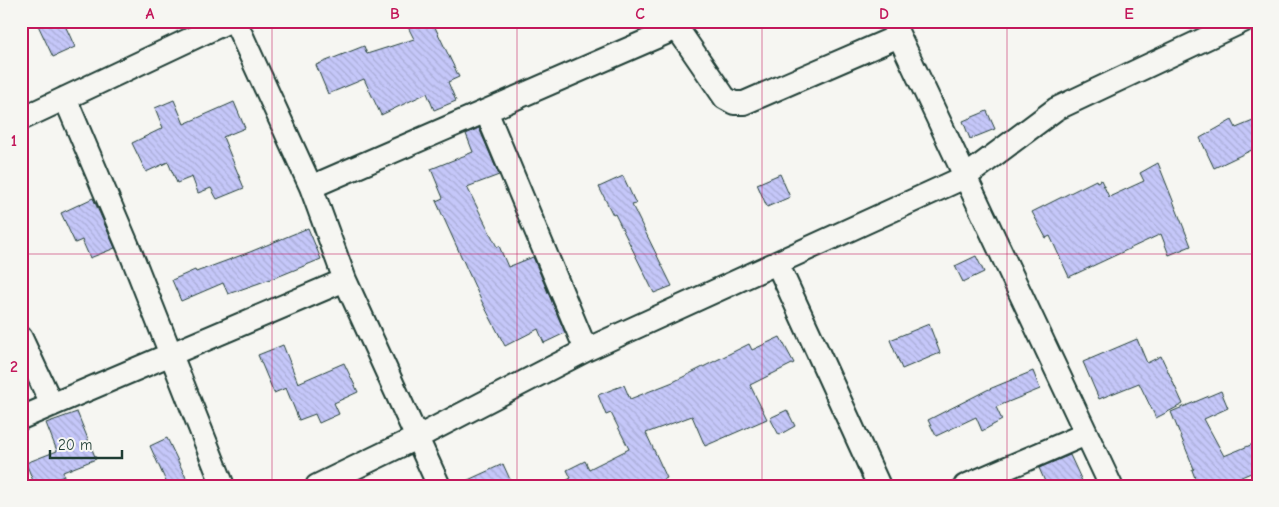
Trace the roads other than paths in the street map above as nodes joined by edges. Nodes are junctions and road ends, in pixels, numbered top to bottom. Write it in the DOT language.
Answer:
graph roads {
  1 [pos="228,21"];
  2 [pos="236,21"];
  3 [pos="1243,21"];
  4 [pos="675,24"];
  5 [pos="896,29"];
  6 [pos="65,98"];
  7 [pos="486,111"];
  8 [pos="21,119"];
  9 [pos="964,177"];
  10 [pos="311,187"];
  11 [pos="776,263"];
  12 [pos="345,280"];
  13 [pos="21,338"];
  14 [pos="586,350"];
  15 [pos="172,355"];
  16 [pos="52,405"];
  17 [pos="21,418"];
  18 [pos="1086,434"];
  19 [pos="416,438"];
  20 [pos="223,486"];
  21 [pos="317,486"];
  22 [pos="439,486"];
  23 [pos="879,486"];
  24 [pos="965,486"];
  25 [pos="1111,486"];
  1 -- 6 [label="street"];
  2 -- 10 [label="street"];
  3 -- 9 [label="street"];
  4 -- 5 [label="street"];
  4 -- 7 [label="street"];
  5 -- 9 [label="street"];
  6 -- 8 [label="street"];
  6 -- 15 [label="street"];
  7 -- 10 [label="street"];
  7 -- 14 [label="street"];
  9 -- 11 [label="street"];
  9 -- 18 [label="street"];
  10 -- 12 [label="street"];
  11 -- 14 [label="street"];
  11 -- 23 [label="street"];
  12 -- 15 [label="street"];
  12 -- 19 [label="street"];
  13 -- 16 [label="street"];
  14 -- 19 [label="street"];
  15 -- 16 [label="street"];
  15 -- 20 [label="street"];
  16 -- 17 [label="street"];
  18 -- 24 [label="street"];
  18 -- 25 [label="street"];
  19 -- 21 [label="street"];
  19 -- 22 [label="street"];
}
